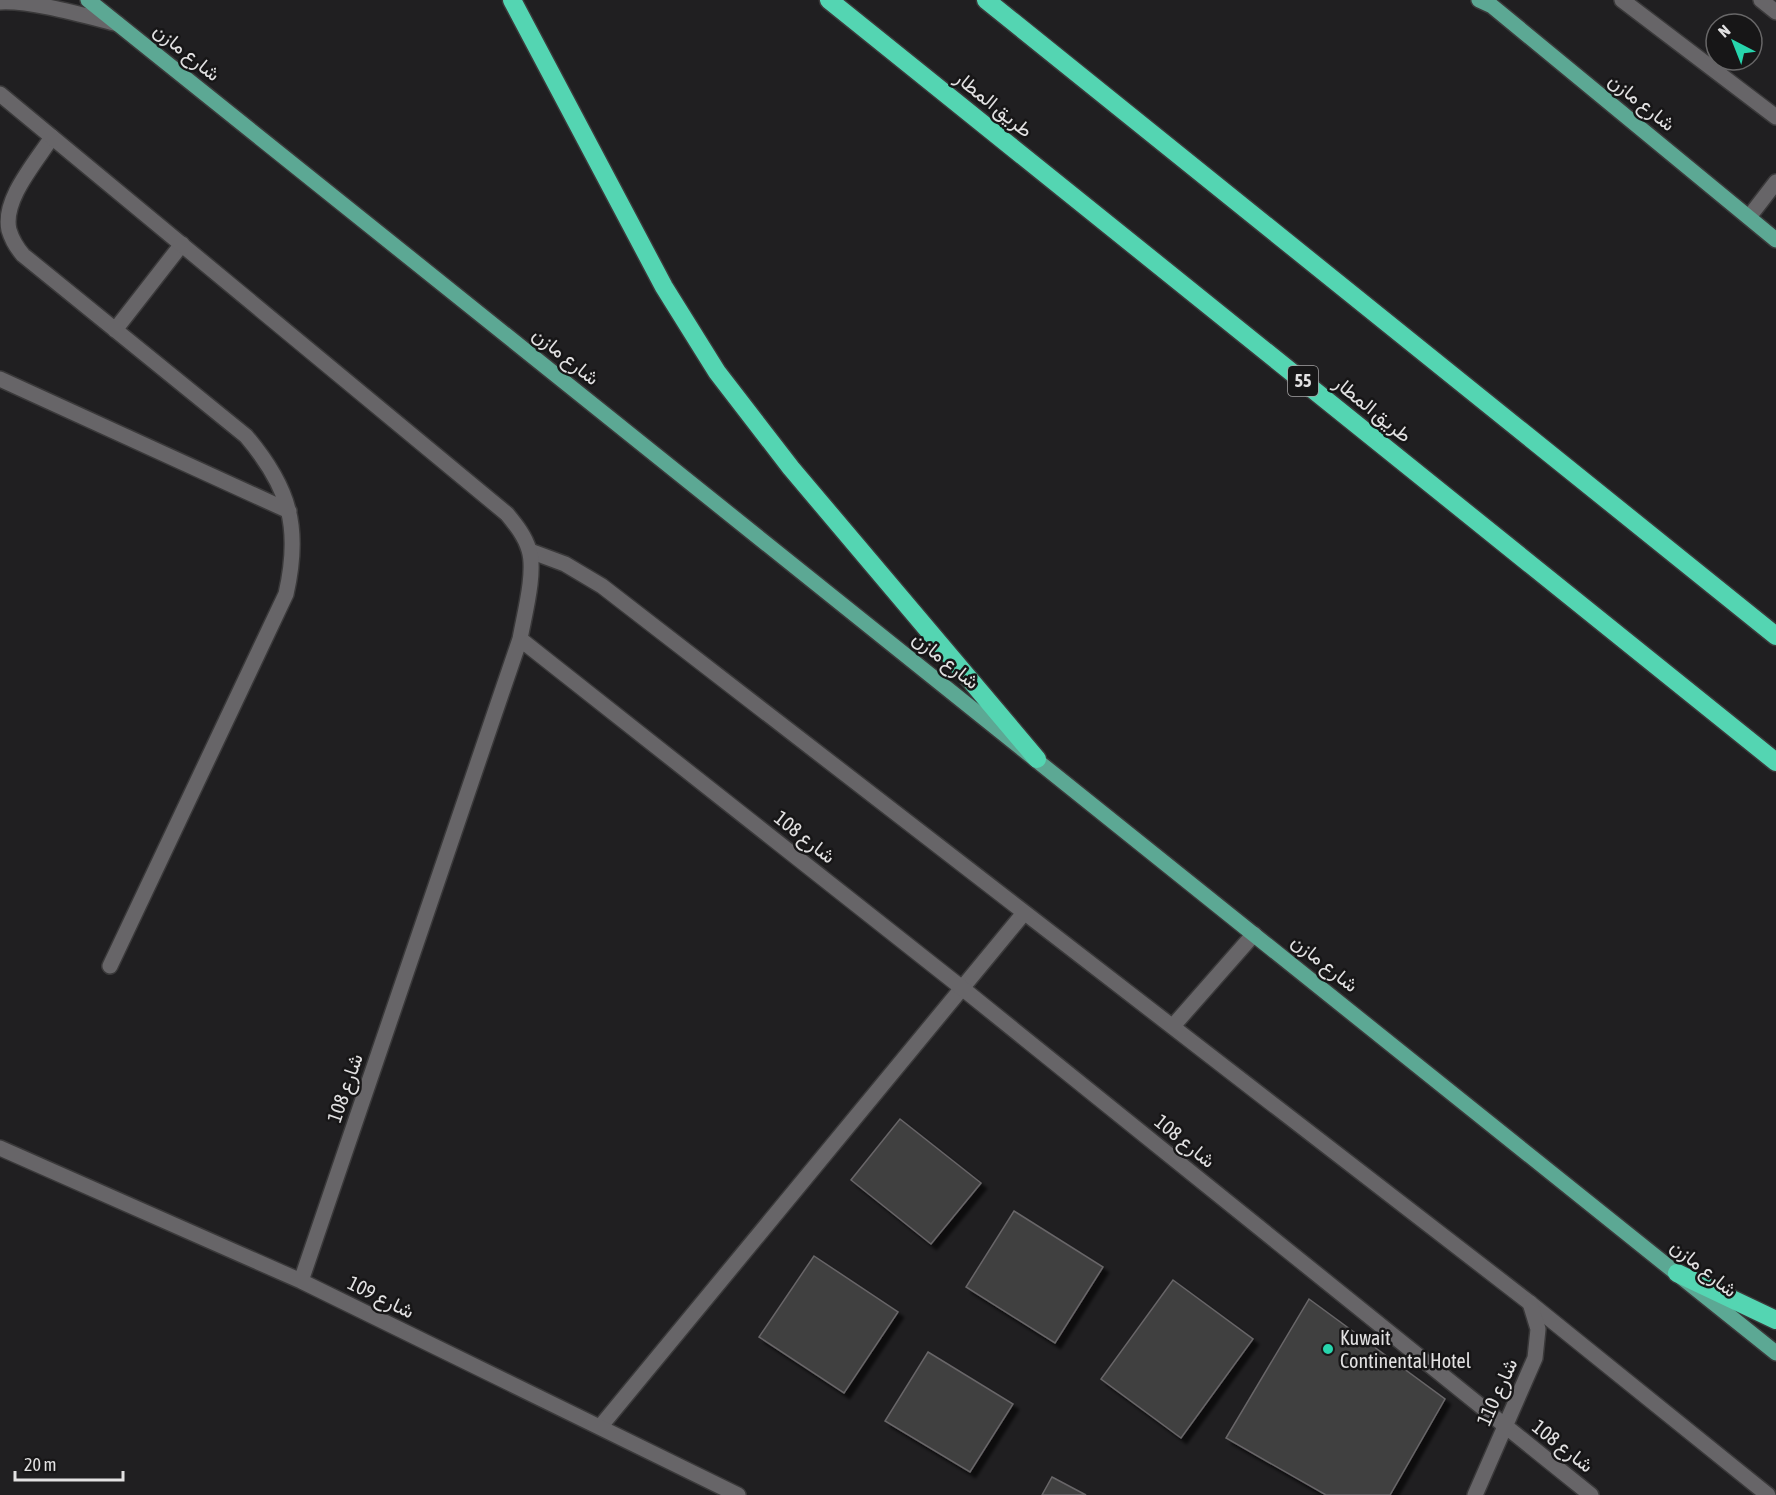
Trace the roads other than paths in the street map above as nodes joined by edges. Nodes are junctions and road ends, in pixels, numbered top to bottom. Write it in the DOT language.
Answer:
graph roads {
  1 [pos="88,0"];
  2 [pos="512,0"];
  3 [pos="829,0"];
  4 [pos="986,0"];
  5 [pos="1622,0"];
  6 [pos="1761,0"];
  7 [pos="0,2"];
  8 [pos="1485,2"];
  9 [pos="1776,12"];
  10 [pos="118,24"];
  11 [pos="0,94"];
  12 [pos="1776,117"];
  13 [pos="52,137"];
  14 [pos="1776,182"];
  15 [pos="1749,218"];
  16 [pos="1776,240"];
  17 [pos="182,244"];
  18 [pos="115,330"];
  19 [pos="0,379"];
  20 [pos="289,511"];
  21 [pos="530,551"];
  22 [pos="1776,636"];
  23 [pos="520,639"];
  24 [pos="1037,759"];
  25 [pos="1776,762"];
  26 [pos="1024,913"];
  27 [pos="1254,934"];
  28 [pos="110,966"];
  29 [pos="962,988"];
  30 [pos="1173,1026"];
  31 [pos="0,1148"];
  32 [pos="1677,1273"];
  33 [pos="301,1281"];
  34 [pos="1530,1303"];
  35 [pos="1776,1320"];
  36 [pos="1776,1353"];
  37 [pos="1504,1426"];
  38 [pos="600,1427"];
  39 [pos="738,1495"];
  40 [pos="1475,1495"];
  41 [pos="1591,1495"];
  42 [pos="1768,1495"];
  1 -- 10 [label="main road, شارع مازن"];
  2 -- 24 [label="highway"];
  3 -- 25 [label="highway, طريق المطار / 55"];
  4 -- 22 [label="highway"];
  5 -- 12 [label="street"];
  6 -- 9 [label="street"];
  7 -- 10 [label="street"];
  8 -- 15 [label="main road, شارع مازن"];
  10 -- 24 [label="main road, شارع مازن"];
  11 -- 13 [label="street"];
  13 -- 17 [label="street"];
  13 -- 18 [label="street"];
  14 -- 15 [label="street"];
  15 -- 16 [label="main road, شارع مازن"];
  17 -- 18 [label="street"];
  17 -- 21 [label="street"];
  18 -- 20 [label="street"];
  19 -- 20 [label="street"];
  20 -- 28 [label="street"];
  21 -- 23 [label="street"];
  21 -- 26 [label="street"];
  23 -- 29 [label="street, شارع 108"];
  23 -- 33 [label="street, شارع 108"];
  24 -- 27 [label="main road, شارع مازن"];
  26 -- 29 [label="street"];
  26 -- 30 [label="street"];
  27 -- 30 [label="street"];
  27 -- 32 [label="main road, شارع مازن"];
  29 -- 37 [label="street, شارع 108"];
  29 -- 38 [label="street"];
  30 -- 34 [label="street"];
  31 -- 33 [label="street, شارع 109"];
  32 -- 35 [label="highway"];
  32 -- 36 [label="main road, شارع مازن"];
  33 -- 38 [label="street, شارع 109"];
  34 -- 37 [label="street, شارع 110"];
  34 -- 42 [label="street"];
  37 -- 40 [label="street, شارع 110"];
  37 -- 41 [label="street, شارع 108"];
  38 -- 39 [label="street, شارع 109"];
}
